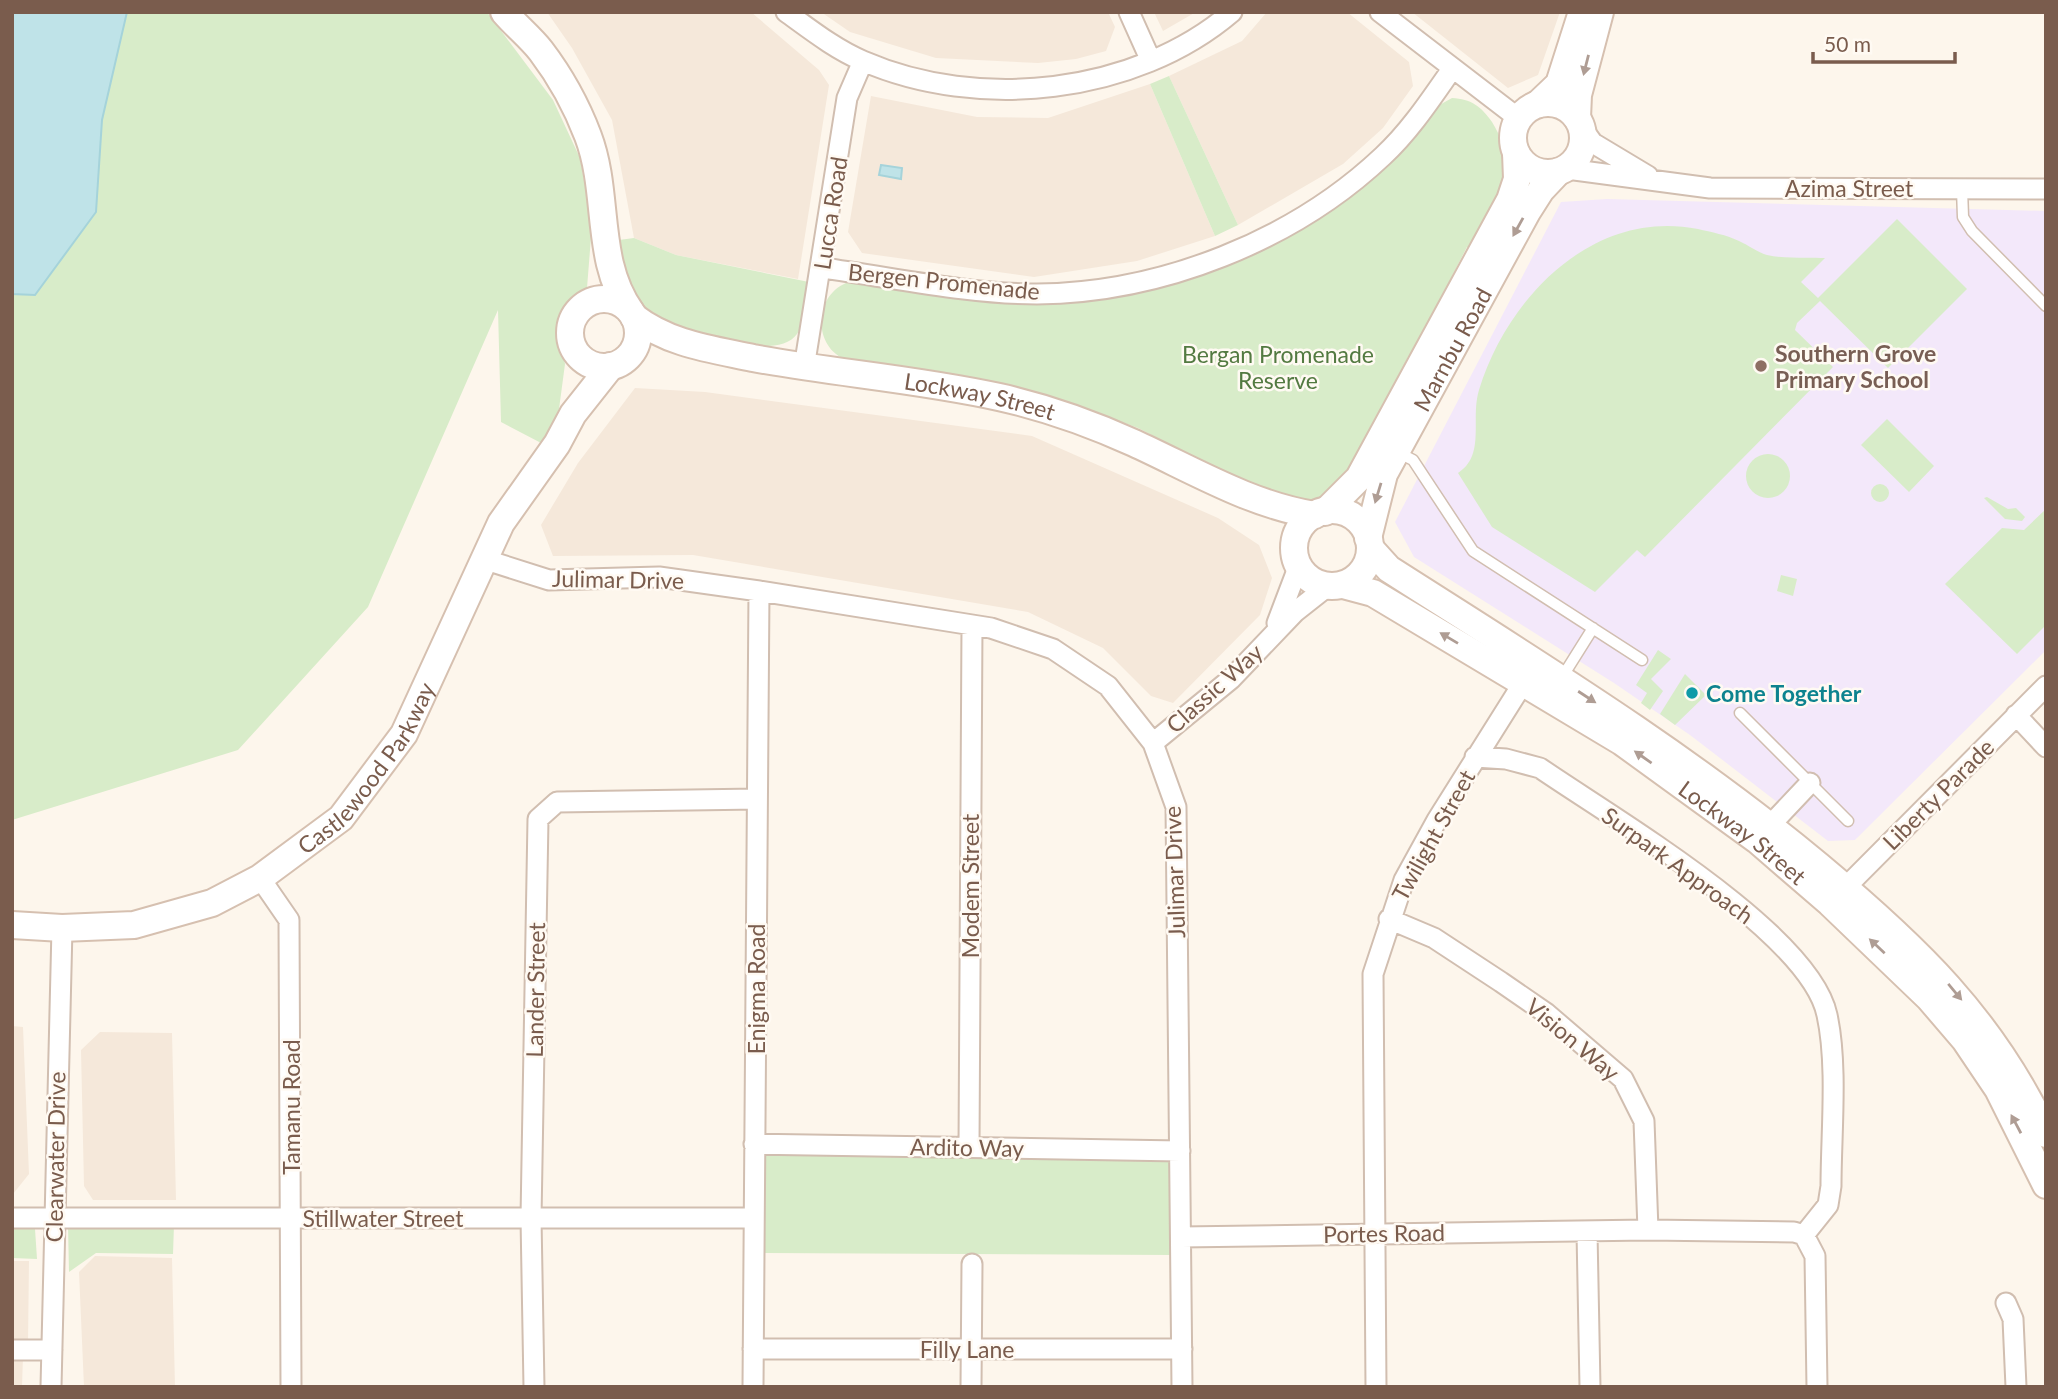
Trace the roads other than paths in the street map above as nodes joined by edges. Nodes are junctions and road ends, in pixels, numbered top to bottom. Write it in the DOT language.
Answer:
graph roads {
  1 [pos="504,12"];
  2 [pos="786,12"];
  3 [pos="1129,12"];
  4 [pos="1232,12"];
  5 [pos="1380,12"];
  6 [pos="1582,12"];
  7 [pos="1600,12"];
  8 [pos="863,61"];
  9 [pos="1151,61"];
  10 [pos="1452,69"];
  11 [pos="1528,111"];
  12 [pos="1580,123"];
  13 [pos="1516,153"];
  14 [pos="1562,171"];
  15 [pos="1654,180"];
  16 [pos="1962,188"];
  17 [pos="2046,189"];
  18 [pos="607,256"];
  19 [pos="822,268"];
  20 [pos="591,302"];
  21 [pos="2046,306"];
  22 [pos="632,315"];
  23 [pos="692,346"];
  24 [pos="576,351"];
  25 [pos="619,362"];
  26 [pos="804,368"];
  27 [pos="573,414"];
  28 [pos="1396,451"];
  29 [pos="1251,497"];
  30 [pos="1320,513"];
  31 [pos="1369,543"];
  32 [pos="1297,557"];
  33 [pos="483,559"];
  34 [pos="1336,585"];
  35 [pos="759,591"];
  36 [pos="972,625"];
  37 [pos="1593,628"];
  38 [pos="1273,633"];
  39 [pos="1642,660"];
  40 [pos="1530,673"];
  41 [pos="1561,679"];
  42 [pos="2046,686"];
  43 [pos="1740,713"];
  44 [pos="2016,715"];
  45 [pos="1153,743"];
  46 [pos="2046,747"];
  47 [pos="1475,757"];
  48 [pos="1810,783"];
  49 [pos="757,799"];
  50 [pos="1848,821"];
  51 [pos="1764,832"];
  52 [pos="260,878"];
  53 [pos="1837,895"];
  54 [pos="1389,919"];
  55 [pos="12,925"];
  56 [pos="62,928"];
  57 [pos="2046,1134"];
  58 [pos="754,1144"];
  59 [pos="969,1147"];
  60 [pos="1180,1151"];
  61 [pos="2046,1185"];
  62 [pos="53,1217"];
  63 [pos="292,1217"];
  64 [pos="12,1218"];
  65 [pos="531,1218"];
  66 [pos="754,1218"];
  67 [pos="1648,1230"];
  68 [pos="1375,1232"];
  69 [pos="1587,1232"];
  70 [pos="1804,1236"];
  71 [pos="1181,1237"];
  72 [pos="972,1264"];
  73 [pos="2006,1303"];
  74 [pos="753,1349"];
  75 [pos="971,1349"];
  76 [pos="1182,1349"];
  77 [pos="12,1350"];
  78 [pos="52,1350"];
  79 [pos="51,1387"];
  80 [pos="291,1387"];
  81 [pos="534,1387"];
  82 [pos="753,1387"];
  83 [pos="971,1387"];
  84 [pos="1182,1387"];
  85 [pos="1376,1387"];
  86 [pos="1590,1387"];
  87 [pos="1817,1387"];
  88 [pos="2015,1387"];
  1 -- 18 [label="street"];
  2 -- 8 [label="street"];
  3 -- 9 [label="street"];
  4 -- 9 [label="street"];
  5 -- 10 [label="street"];
  6 -- 11 [label="street"];
  7 -- 12 [label="street, one-way"];
  8 -- 9 [label="street"];
  8 -- 19 [label="street, Lucca Road"];
  10 -- 11 [label="street"];
  10 -- 19 [label="street, Bergen Promenade"];
  11 -- 12 [label="street"];
  11 -- 13 [label="street"];
  12 -- 14 [label="street"];
  12 -- 15 [label="street"];
  13 -- 14 [label="street"];
  13 -- 30 [label="street, Marnbu Road"];
  14 -- 15 [label="street, Azima Street"];
  14 -- 28 [label="street, Marnbu Road, one-way"];
  15 -- 16 [label="street, Azima Street"];
  16 -- 17 [label="street, Azima Street"];
  16 -- 21 [label="lane"];
  18 -- 20 [label="street"];
  18 -- 22 [label="street"];
  19 -- 26 [label="street, Lucca Road"];
  20 -- 22 [label="street"];
  20 -- 24 [label="street"];
  22 -- 23 [label="street, Lockway Street"];
  22 -- 25 [label="street"];
  23 -- 25 [label="street, Lockway Street"];
  23 -- 26 [label="street, Lockway Street"];
  24 -- 25 [label="street"];
  24 -- 27 [label="street, Castlewood Parkway"];
  25 -- 27 [label="street, Castlewood Parkway"];
  26 -- 29 [label="street, Lockway Street"];
  27 -- 33 [label="street, Castlewood Parkway"];
  28 -- 31 [label="street, Marnbu Road, one-way"];
  28 -- 37 [label="lane"];
  29 -- 30 [label="street, Lockway Street"];
  29 -- 32 [label="street, Lockway Street"];
  30 -- 31 [label="street"];
  30 -- 32 [label="street"];
  31 -- 34 [label="street"];
  31 -- 40 [label="street, Lockway Street"];
  32 -- 34 [label="street"];
  32 -- 38 [label="street, Classic Way"];
  33 -- 35 [label="street, Julimar Drive"];
  33 -- 52 [label="street, Castlewood Parkway"];
  34 -- 38 [label="street, Classic Way"];
  40 -- 34 [label="street, Lockway Street, one-way"];
  35 -- 36 [label="street, Julimar Drive"];
  35 -- 49 [label="street, Enigma Road"];
  36 -- 45 [label="street, Julimar Drive"];
  36 -- 59 [label="street, Modem Street"];
  37 -- 39 [label="lane"];
  37 -- 41 [label="lane"];
  38 -- 45 [label="street, Classic Way"];
  40 -- 41 [label="street, Lockway Street"];
  40 -- 47 [label="street, Twilight Street"];
  51 -- 40 [label="street, Lockway Street, one-way"];
  41 -- 51 [label="street, Lockway Street, one-way"];
  42 -- 44 [label="street, Liberty Parade"];
  43 -- 48 [label="lane"];
  44 -- 46 [label="street"];
  44 -- 53 [label="street, Liberty Parade"];
  45 -- 60 [label="street, Julimar Drive"];
  47 -- 54 [label="street, Twilight Street"];
  47 -- 70 [label="street, Surpark Approach"];
  48 -- 50 [label="lane"];
  48 -- 51 [label="street"];
  49 -- 58 [label="street, Enigma Road"];
  49 -- 65 [label="street, Lander Street"];
  51 -- 53 [label="street, Lockway Street"];
  52 -- 56 [label="street, Castlewood Parkway"];
  52 -- 63 [label="street, Tamanu Road"];
  53 -- 57 [label="street, Lockway Street, one-way"];
  61 -- 53 [label="street, Lockway Street, one-way"];
  54 -- 67 [label="street, Vision Way"];
  54 -- 68 [label="street, Twilight Street"];
  55 -- 56 [label="street, Castlewood Parkway"];
  56 -- 62 [label="street, Clearwater Drive"];
  58 -- 59 [label="street, Ardito Way"];
  58 -- 66 [label="street, Enigma Road"];
  59 -- 60 [label="street, Ardito Way"];
  60 -- 71 [label="street, Julimar Drive"];
  62 -- 63 [label="street, Stillwater Street"];
  62 -- 64 [label="street, Stillwater Street"];
  62 -- 78 [label="street, Clearwater Drive"];
  63 -- 65 [label="street, Stillwater Street"];
  63 -- 80 [label="street, Tamanu Road"];
  65 -- 66 [label="street, Stillwater Street"];
  65 -- 81 [label="street, Lander Street"];
  66 -- 74 [label="street, Enigma Road"];
  67 -- 69 [label="street, Portes Road"];
  67 -- 70 [label="street, Portes Road"];
  68 -- 69 [label="street, Portes Road"];
  68 -- 71 [label="street, Portes Road"];
  68 -- 85 [label="street"];
  69 -- 86 [label="street"];
  70 -- 87 [label="street"];
  71 -- 76 [label="street, Julimar Drive"];
  72 -- 75 [label="street"];
  73 -- 88 [label="street"];
  74 -- 75 [label="street, Filly Lane"];
  74 -- 82 [label="street, Enigma Road"];
  75 -- 76 [label="street, Filly Lane"];
  75 -- 83 [label="street"];
  76 -- 84 [label="street, Julimar Drive"];
  77 -- 78 [label="street"];
  78 -- 79 [label="street, Clearwater Drive"];
}
